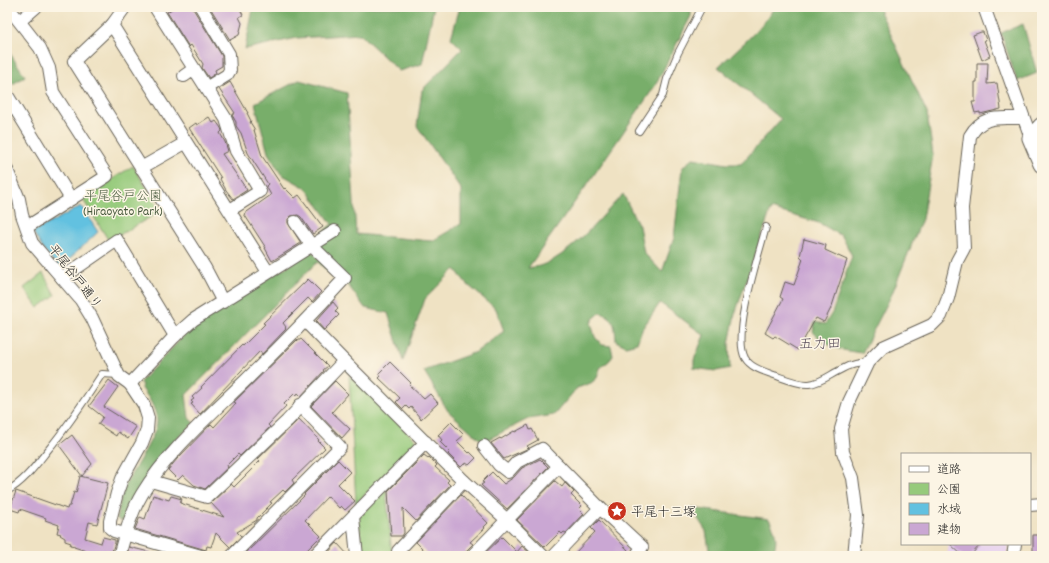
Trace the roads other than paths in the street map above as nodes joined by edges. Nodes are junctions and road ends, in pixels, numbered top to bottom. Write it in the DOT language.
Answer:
graph roads {
  1 [pos="8,7"];
  2 [pos="36,7"];
  3 [pos="125,7"];
  4 [pos="201,7"];
  5 [pos="702,7"];
  6 [pos="984,7"];
  7 [pos="158,8"];
  8 [pos="20,21"];
  9 [pos="112,26"];
  10 [pos="194,69"];
  11 [pos="184,76"];
  12 [pos="206,88"];
  13 [pos="7,95"];
  14 [pos="1023,118"];
  15 [pos="639,131"];
  16 [pos="1037,132"];
  17 [pos="185,143"];
  18 [pos="1042,164"];
  19 [pos="141,168"];
  20 [pos="7,170"];
  21 [pos="71,199"];
  22 [pos="230,210"];
  23 [pos="295,222"];
  24 [pos="26,227"];
  25 [pos="766,227"];
  26 [pos="335,230"];
  27 [pos="312,246"];
  28 [pos="268,272"];
  29 [pos="62,278"];
  30 [pos="223,302"];
  31 [pos="305,321"];
  32 [pos="175,336"];
  33 [pos="344,361"];
  34 [pos="868,362"];
  35 [pos="120,376"];
  36 [pos="130,384"];
  37 [pos="300,405"];
  38 [pos="426,442"];
  39 [pos="484,446"];
  40 [pos="559,466"];
  41 [pos="151,481"];
  42 [pos="464,481"];
  43 [pos="7,491"];
  44 [pos="1042,504"];
  45 [pos="1031,505"];
  46 [pos="600,508"];
  47 [pos="353,517"];
  48 [pos="507,520"];
  49 [pos="126,534"];
  50 [pos="1015,545"];
  51 [pos="119,556"];
  52 [pos="201,556"];
  53 [pos="232,556"];
  54 [pos="314,556"];
  55 [pos="357,556"];
  56 [pos="398,556"];
  57 [pos="472,556"];
  58 [pos="543,556"];
  59 [pos="554,556"];
  60 [pos="636,556"];
  61 [pos="854,556"];
  62 [pos="1013,556"];
  1 -- 8 [label="street"];
  2 -- 8 [label="street"];
  3 -- 9 [label="street"];
  4 -- 12 [label="street"];
  5 -- 15 [label="lane"];
  6 -- 14 [label="street"];
  7 -- 10 [label="street"];
  8 -- 21 [label="street"];
  9 -- 17 [label="street"];
  9 -- 19 [label="street"];
  10 -- 11 [label="street"];
  10 -- 12 [label="street"];
  12 -- 22 [label="street"];
  13 -- 21 [label="street"];
  14 -- 16 [label="street"];
  14 -- 34 [label="street"];
  16 -- 18 [label="street"];
  17 -- 19 [label="street"];
  17 -- 22 [label="street"];
  19 -- 30 [label="street"];
  20 -- 24 [label="street, 平尾谷戸通り"];
  21 -- 24 [label="street"];
  22 -- 28 [label="street"];
  23 -- 27 [label="street"];
  24 -- 29 [label="street, 平尾谷戸通り"];
  25 -- 34 [label="lane"];
  26 -- 27 [label="street"];
  27 -- 28 [label="street"];
  27 -- 31 [label="street"];
  28 -- 30 [label="street"];
  29 -- 32 [label="street"];
  29 -- 35 [label="street, 平尾谷戸通り"];
  30 -- 32 [label="street"];
  31 -- 33 [label="street"];
  31 -- 41 [label="street"];
  32 -- 36 [label="street"];
  33 -- 37 [label="street"];
  33 -- 38 [label="street"];
  34 -- 61 [label="street"];
  35 -- 36 [label="street, 平尾谷戸通り"];
  35 -- 43 [label="lane"];
  36 -- 49 [label="street, 平尾谷戸通り"];
  37 -- 41 [label="street"];
  37 -- 53 [label="street"];
  38 -- 42 [label="street"];
  38 -- 47 [label="street"];
  39 -- 40 [label="street"];
  40 -- 46 [label="street"];
  40 -- 48 [label="street"];
  41 -- 49 [label="street"];
  42 -- 48 [label="street"];
  42 -- 56 [label="street"];
  44 -- 45 [label="street"];
  46 -- 59 [label="street"];
  46 -- 60 [label="street"];
  47 -- 54 [label="street"];
  47 -- 55 [label="street"];
  48 -- 57 [label="street"];
  48 -- 58 [label="street"];
  49 -- 51 [label="street"];
  49 -- 52 [label="street, 平尾谷戸通り"];
  50 -- 62 [label="street"];
}
